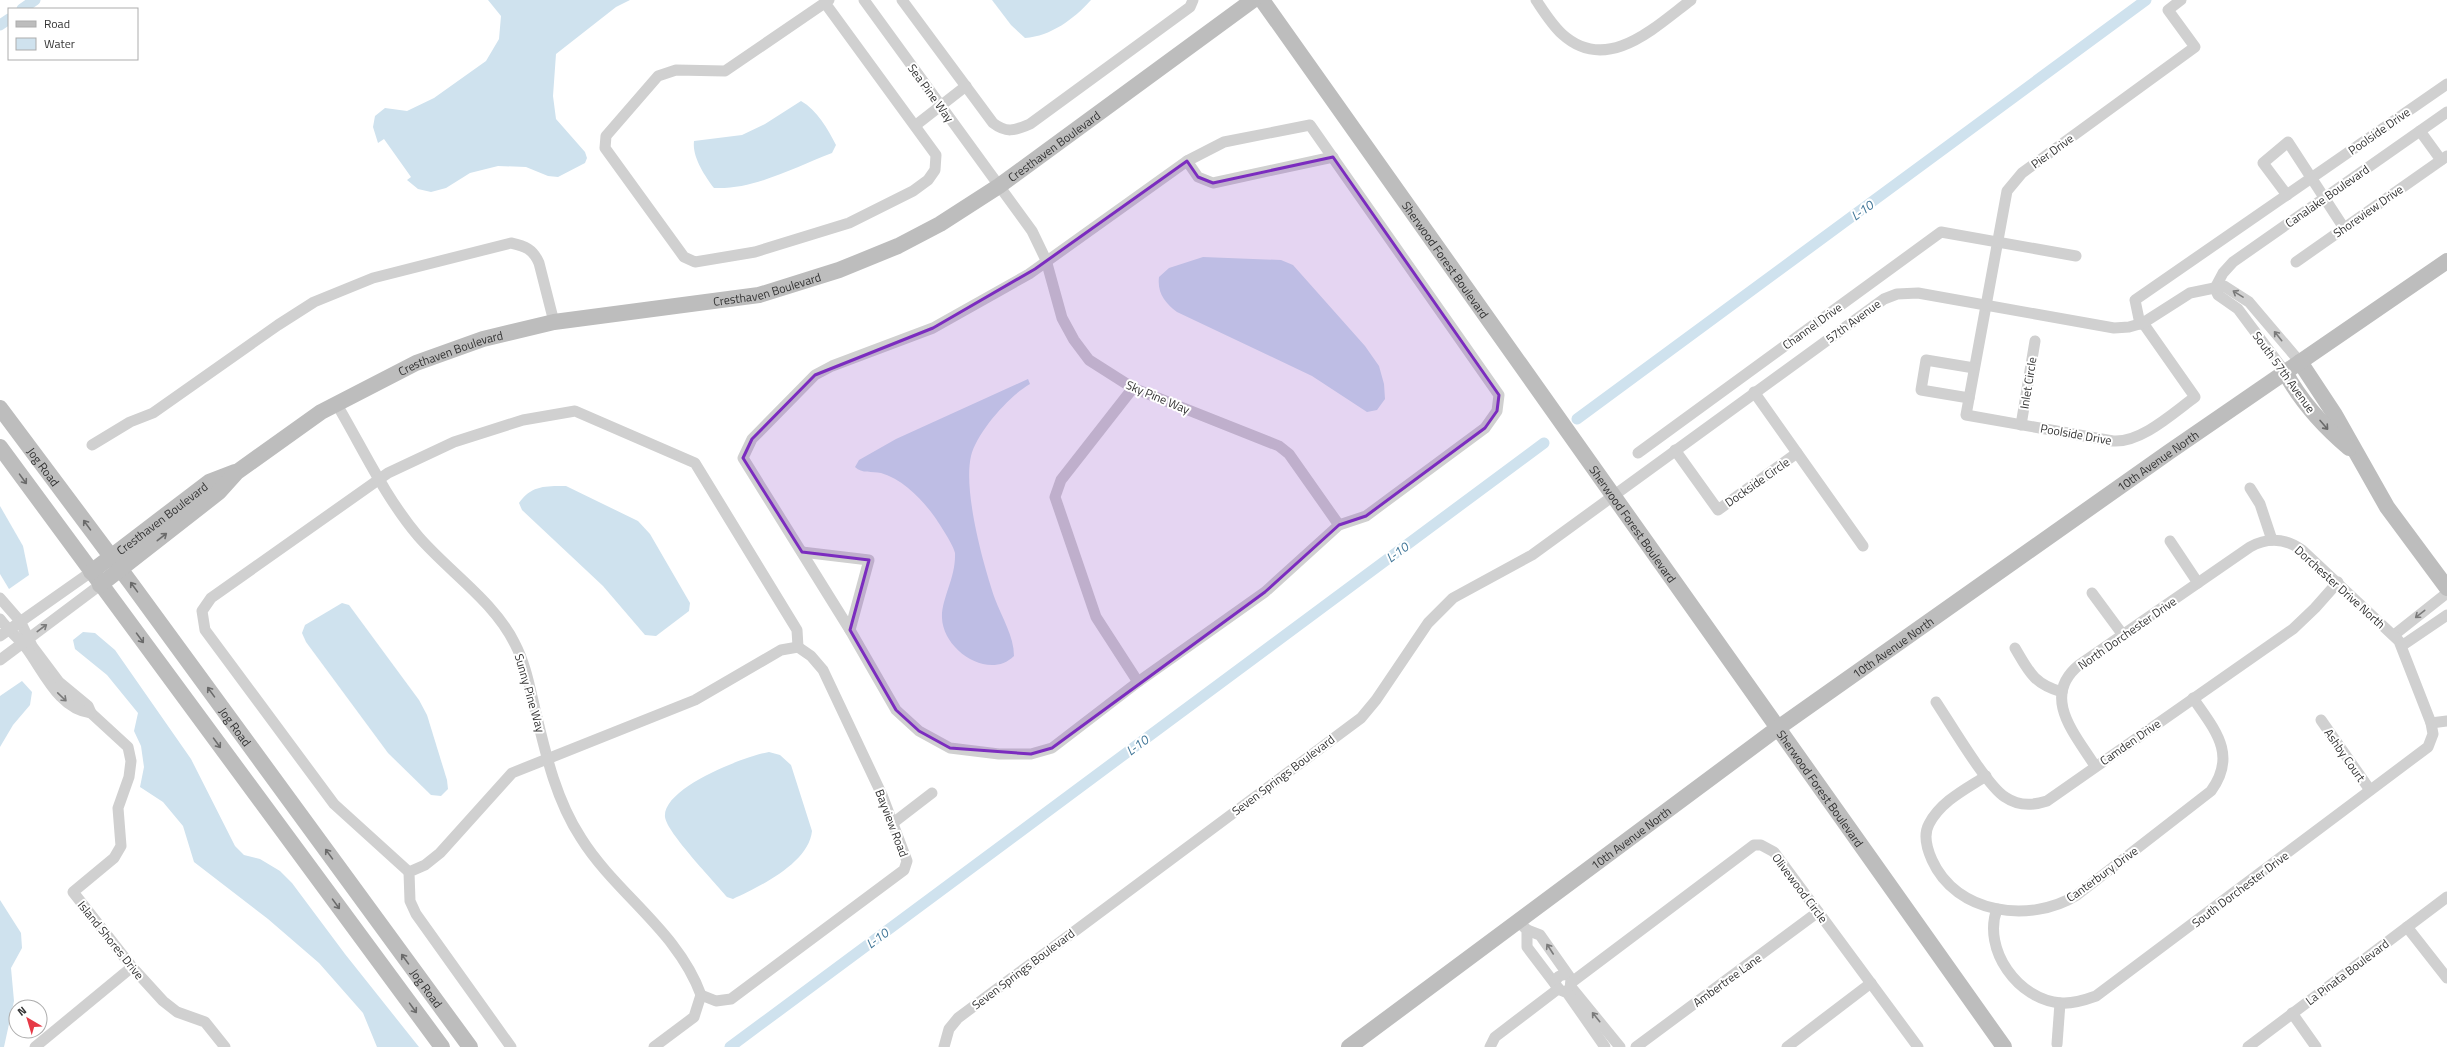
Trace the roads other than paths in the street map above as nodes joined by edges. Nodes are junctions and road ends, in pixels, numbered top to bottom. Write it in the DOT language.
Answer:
graph roads {
  1 [pos="864,0"];
  2 [pos="902,0"];
  3 [pos="1192,0"];
  4 [pos="1253,0"];
  5 [pos="1262,0"];
  6 [pos="1536,0"];
  7 [pos="1691,0"];
  8 [pos="2181,0"];
  9 [pos="827,2"];
  10 [pos="2447,84"];
  11 [pos="966,86"];
  12 [pos="941,107"];
  13 [pos="2447,112"];
  14 [pos="916,125"];
  15 [pos="2420,131"];
  16 [pos="1333,157"];
  17 [pos="2444,158"];
  18 [pos="1187,161"];
  19 [pos="2310,178"];
  20 [pos="998,186"];
  21 [pos="2288,195"];
  22 [pos="2324,198"];
  23 [pos="2344,228"];
  24 [pos="1996,242"];
  25 [pos="2076,256"];
  26 [pos="1046,260"];
  27 [pos="2447,261"];
  28 [pos="2296,262"];
  29 [pos="2215,288"];
  30 [pos="1985,305"];
  31 [pos="2257,310"];
  32 [pos="554,322"];
  33 [pos="2142,323"];
  34 [pos="2035,341"];
  35 [pos="2300,362"];
  36 [pos="1974,368"];
  37 [pos="2285,372"];
  38 [pos="1133,388"];
  39 [pos="1754,392"];
  40 [pos="1969,398"];
  41 [pos="336,403"];
  42 [pos="0,408"];
  43 [pos="2021,424"];
  44 [pos="92,445"];
  45 [pos="0,447"];
  46 [pos="1675,450"];
  47 [pos="1638,453"];
  48 [pos="1797,453"];
  49 [pos="2358,456"];
  50 [pos="237,472"];
  51 [pos="380,478"];
  52 [pos="2250,488"];
  53 [pos="1612,496"];
  54 [pos="1339,525"];
  55 [pos="2272,540"];
  56 [pos="2170,542"];
  57 [pos="1864,546"];
  58 [pos="802,552"];
  59 [pos="110,557"];
  60 [pos="121,570"];
  61 [pos="91,572"];
  62 [pos="2338,582"];
  63 [pos="2198,583"];
  64 [pos="100,585"];
  65 [pos="2447,588"];
  66 [pos="2092,593"];
  67 [pos="2447,593"];
  68 [pos="0,598"];
  69 [pos="2447,615"];
  70 [pos="0,619"];
  71 [pos="20,621"];
  72 [pos="850,630"];
  73 [pos="4,633"];
  74 [pos="2123,635"];
  75 [pos="2394,635"];
  76 [pos="28,643"];
  77 [pos="2403,645"];
  78 [pos="798,647"];
  79 [pos="2015,648"];
  80 [pos="0,660"];
  81 [pos="1138,682"];
  82 [pos="2062,692"];
  83 [pos="2193,698"];
  84 [pos="1936,702"];
  85 [pos="2320,720"];
  86 [pos="2447,721"];
  87 [pos="2431,723"];
  88 [pos="1778,728"];
  89 [pos="547,758"];
  90 [pos="2095,766"];
  91 [pos="1986,776"];
  92 [pos="2370,790"];
  93 [pos="932,792"];
  94 [pos="893,823"];
  95 [pos="409,872"];
  96 [pos="2447,897"];
  97 [pos="1997,909"];
  98 [pos="1818,912"];
  99 [pos="1523,925"];
  100 [pos="2407,927"];
  101 [pos="132,967"];
  102 [pos="2447,978"];
  103 [pos="1871,983"];
  104 [pos="1565,985"];
  105 [pos="701,995"];
  106 [pos="2060,1003"];
  107 [pos="2292,1013"];
  108 [pos="449,1019"];
  109 [pos="432,1033"];
  110 [pos="2057,1044"];
  111 [pos="35,1047"];
  112 [pos="225,1047"];
  113 [pos="442,1047"];
  114 [pos="470,1047"];
  115 [pos="511,1047"];
  116 [pos="654,1047"];
  117 [pos="944,1047"];
  118 [pos="1349,1047"];
  119 [pos="1490,1047"];
  120 [pos="1605,1047"];
  121 [pos="1620,1047"];
  122 [pos="1636,1047"];
  123 [pos="1787,1047"];
  124 [pos="1918,1047"];
  125 [pos="2004,1047"];
  126 [pos="2248,1047"];
  127 [pos="2316,1047"];
  1 -- 12 [label="street, Sea Pine Way"];
  2 -- 11 [label="street"];
  3 -- 11 [label="street"];
  4 -- 20 [label="street, Cresthaven Boulevard"];
  5 -- 53 [label="street, Sherwood Forest Boulevard"];
  6 -- 7 [label="street"];
  8 -- 24 [label="street, Pier Drive"];
  9 -- 14 [label="street"];
  9 -- 14 [label="street"];
  10 -- 19 [label="street, Poolside Drive"];
  11 -- 12 [label="street"];
  12 -- 14 [label="street"];
  12 -- 20 [label="street, Sea Pine Way"];
  13 -- 15 [label="street, Canalake Boulevard"];
  15 -- 17 [label="street, Shoreview Drive"];
  15 -- 22 [label="street, Canalake Boulevard"];
  16 -- 18 [label="street"];
  16 -- 18 [label="street"];
  16 -- 54 [label="street"];
  17 -- 23 [label="street, Shoreview Drive"];
  18 -- 26 [label="street"];
  19 -- 21 [label="street, Poolside Drive"];
  19 -- 21 [label="street"];
  19 -- 22 [label="street"];
  20 -- 26 [label="street, Sky Pine Way"];
  20 -- 32 [label="street, Cresthaven Boulevard"];
  21 -- 33 [label="street, Poolside Drive"];
  22 -- 23 [label="street"];
  22 -- 29 [label="street, Canalake Boulevard"];
  23 -- 28 [label="street, Shoreview Drive"];
  24 -- 25 [label="street, Channel Drive"];
  24 -- 30 [label="street, Pier Drive"];
  24 -- 47 [label="street, Channel Drive"];
  26 -- 38 [label="street, Sky Pine Way"];
  26 -- 58 [label="street"];
  27 -- 35 [label="street, 10th Avenue North"];
  31 -- 29 [label="street, 57th Avenue, one-way"];
  29 -- 33 [label="street, 57th Avenue"];
  29 -- 37 [label="street, South 57th Avenue"];
  30 -- 33 [label="street, 57th Avenue"];
  30 -- 36 [label="street, Poolside Drive"];
  30 -- 39 [label="street, 57th Avenue"];
  35 -- 31 [label="street, South 57th Avenue, one-way"];
  32 -- 41 [label="street, Cresthaven Boulevard"];
  32 -- 44 [label="street"];
  33 -- 43 [label="street, Poolside Drive"];
  34 -- 43 [label="street, Inlet Circle"];
  35 -- 37 [label="street, 10th Avenue North"];
  35 -- 49 [label="street, South 57th Avenue"];
  36 -- 40 [label="street, Poolside Drive"];
  36 -- 40 [label="street"];
  37 -- 49 [label="street, South 57th Avenue, one-way"];
  37 -- 88 [label="street, 10th Avenue North"];
  38 -- 54 [label="street, Sky Pine Way"];
  38 -- 81 [label="street"];
  39 -- 46 [label="street, 57th Avenue"];
  39 -- 48 [label="street, Dockside Circle"];
  40 -- 43 [label="street, Poolside Drive"];
  41 -- 50 [label="street, Cresthaven Boulevard"];
  41 -- 51 [label="street, Sunny Pine Way"];
  59 -- 42 [label="street, Jog Road, one-way"];
  45 -- 61 [label="street, Jog Road, one-way"];
  46 -- 48 [label="street, Dockside Circle"];
  46 -- 53 [label="street, 57th Avenue"];
  48 -- 57 [label="street, Dockside Circle"];
  49 -- 65 [label="street, South 57th Avenue"];
  50 -- 59 [label="street, Cresthaven Boulevard"];
  60 -- 50 [label="street, Cresthaven Boulevard, one-way"];
  51 -- 78 [label="street"];
  51 -- 89 [label="street, Sunny Pine Way"];
  51 -- 95 [label="street"];
  52 -- 55 [label="street"];
  53 -- 88 [label="street, Sherwood Forest Boulevard"];
  53 -- 117 [label="street, Seven Springs Boulevard"];
  54 -- 81 [label="street"];
  55 -- 62 [label="street, Dorchester Drive North"];
  55 -- 63 [label="street, North Dorchester Drive"];
  56 -- 63 [label="street"];
  58 -- 72 [label="street"];
  58 -- 72 [label="street"];
  59 -- 60 [label="street, Jog Road"];
  59 -- 61 [label="street, Cresthaven Boulevard"];
  60 -- 64 [label="street, Cresthaven Boulevard"];
  108 -- 60 [label="street, Jog Road, one-way"];
  61 -- 64 [label="street, Jog Road"];
  61 -- 71 [label="street"];
  62 -- 75 [label="street, Dorchester Drive North"];
  62 -- 83 [label="street, Camden Drive"];
  63 -- 74 [label="street, North Dorchester Drive"];
  76 -- 64 [label="street, one-way"];
  64 -- 109 [label="street, Jog Road, one-way"];
  66 -- 74 [label="street"];
  67 -- 75 [label="street, one-way"];
  68 -- 71 [label="street"];
  69 -- 77 [label="street"];
  70 -- 73 [label="street"];
  71 -- 73 [label="street"];
  71 -- 76 [label="street"];
  72 -- 81 [label="street"];
  73 -- 76 [label="street"];
  74 -- 82 [label="street, North Dorchester Drive"];
  75 -- 77 [label="street, Dorchester Drive North"];
  76 -- 80 [label="street"];
  76 -- 101 [label="street, Island Shores Drive"];
  77 -- 87 [label="street, South Dorchester Drive"];
  78 -- 89 [label="street"];
  78 -- 94 [label="street, Bayview Road"];
  79 -- 82 [label="street"];
  82 -- 90 [label="street"];
  83 -- 90 [label="street, Camden Drive"];
  83 -- 97 [label="street, Canterbury Drive"];
  84 -- 91 [label="street, Camden Drive"];
  85 -- 92 [label="street, Ashby Court"];
  86 -- 87 [label="street"];
  87 -- 92 [label="street, South Dorchester Drive"];
  88 -- 99 [label="street, 10th Avenue North"];
  88 -- 125 [label="street, Sherwood Forest Boulevard"];
  89 -- 95 [label="street"];
  89 -- 105 [label="street, Sunny Pine Way"];
  90 -- 91 [label="street, Camden Drive"];
  91 -- 97 [label="street, Canterbury Drive"];
  92 -- 106 [label="street, South Dorchester Drive"];
  93 -- 94 [label="street"];
  94 -- 105 [label="street, Bayview Road"];
  95 -- 115 [label="street"];
  96 -- 100 [label="street, La Pinata Boulevard"];
  97 -- 106 [label="street, South Dorchester Drive"];
  98 -- 103 [label="street, Olivewood Circle"];
  98 -- 104 [label="street, Olivewood Circle"];
  98 -- 122 [label="street, Ambertree Lane"];
  104 -- 99 [label="street, one-way"];
  99 -- 104 [label="street"];
  99 -- 118 [label="street, 10th Avenue North"];
  100 -- 102 [label="street"];
  100 -- 107 [label="street, La Pinata Boulevard"];
  101 -- 111 [label="street"];
  101 -- 112 [label="street, Island Shores Drive"];
  103 -- 123 [label="street"];
  103 -- 124 [label="street, Olivewood Circle"];
  104 -- 119 [label="street, Olivewood Circle"];
  104 -- 120 [label="street"];
  121 -- 104 [label="street, one-way"];
  105 -- 116 [label="street"];
  106 -- 110 [label="street"];
  107 -- 126 [label="street, La Pinata Boulevard"];
  107 -- 127 [label="street"];
  108 -- 109 [label="street"];
  108 -- 114 [label="street, Jog Road"];
  109 -- 113 [label="street, Jog Road"];
}
